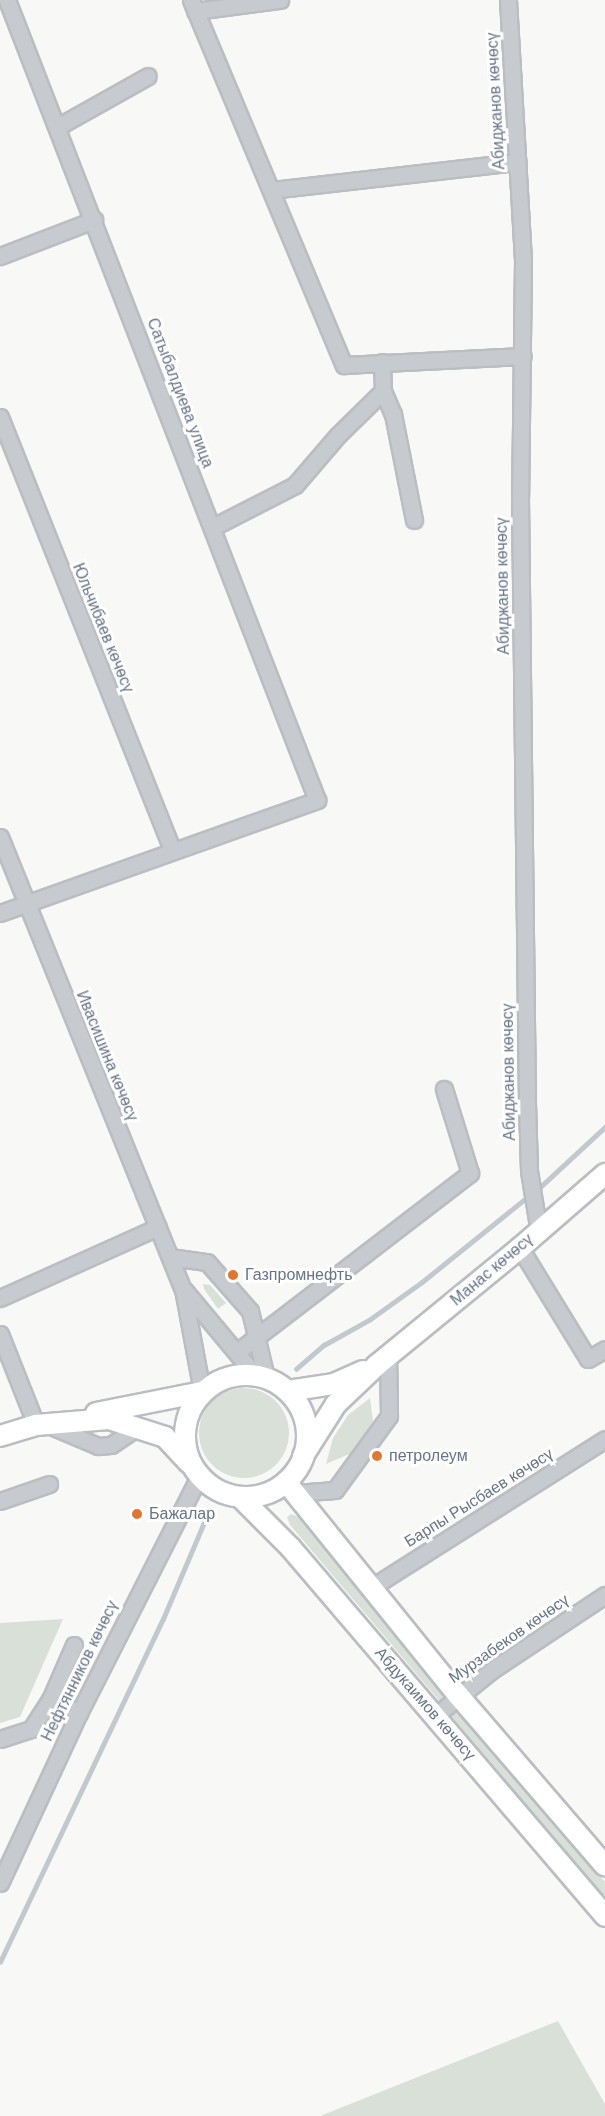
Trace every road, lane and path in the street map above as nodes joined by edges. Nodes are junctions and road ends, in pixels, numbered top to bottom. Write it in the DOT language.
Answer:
graph roads {
  1 [pos="7,0"];
  2 [pos="280,0"];
  3 [pos="508,0"];
  4 [pos="193,6"];
  5 [pos="148,76"];
  6 [pos="57,127"];
  7 [pos="518,162"];
  8 [pos="271,190"];
  9 [pos="94,220"];
  10 [pos="0,256"];
  11 [pos="523,356"];
  12 [pos="382,362"];
  13 [pos="383,391"];
  14 [pos="0,417"];
  15 [pos="414,520"];
  16 [pos="213,527"];
  17 [pos="0,837"];
  18 [pos="172,851"];
  19 [pos="25,904"];
  20 [pos="0,913"];
  21 [pos="444,1089"];
  22 [pos="605,1174"];
  23 [pos="158,1227"];
  24 [pos="539,1232"];
  25 [pos="520,1248"];
  26 [pos="170,1257"];
  27 [pos="183,1289"];
  28 [pos="0,1298"];
  29 [pos="0,1334"];
  30 [pos="256,1338"];
  31 [pos="605,1349"];
  32 [pos="237,1352"];
  33 [pos="383,1360"];
  34 [pos="261,1376"];
  35 [pos="288,1391"];
  36 [pos="202,1392"];
  37 [pos="42,1424"];
  38 [pos="136,1428"];
  39 [pos="0,1437"];
  40 [pos="605,1439"];
  41 [pos="303,1456"];
  42 [pos="196,1472"];
  43 [pos="49,1484"];
  44 [pos="291,1487"];
  45 [pos="240,1497"];
  46 [pos="0,1501"];
  47 [pos="372,1587"];
  48 [pos="604,1599"];
  49 [pos="74,1645"];
  50 [pos="458,1695"];
  51 [pos="50,1700"];
  52 [pos="79,1713"];
  53 [pos="435,1716"];
  54 [pos="0,1739"];
  55 [pos="605,1866"];
  56 [pos="0,1883"];
  57 [pos="605,1916"];
  1 -- 6 [label="street, Сатыбалдиева улица"];
  2 -- 4 [label="street"];
  3 -- 7 [label="street, Абиджанов көчөсү"];
  4 -- 8 [label="street"];
  5 -- 6 [label="street"];
  6 -- 9 [label="street, Сатыбалдиева улица"];
  7 -- 8 [label="street"];
  7 -- 11 [label="street, Абиджанов көчөсү"];
  8 -- 12 [label="street"];
  9 -- 10 [label="street"];
  9 -- 16 [label="street, Сатыбалдиева улица"];
  11 -- 12 [label="street"];
  11 -- 24 [label="street, Абиджанов көчөсү"];
  12 -- 13 [label="street"];
  13 -- 15 [label="street"];
  13 -- 16 [label="street"];
  14 -- 18 [label="street, Юльчибаев көчөсү"];
  16 -- 18 [label="street, Сатыбалдиева улица"];
  17 -- 19 [label="street, Ивасишина көчөсү"];
  18 -- 19 [label="street"];
  19 -- 20 [label="street"];
  19 -- 23 [label="street, Ивасишина көчөсү"];
  21 -- 30 [label="street"];
  22 -- 24 [label="main road, Манас көчөсү"];
  23 -- 26 [label="street, Ивасишина көчөсү"];
  23 -- 28 [label="street"];
  24 -- 25 [label="main road, Манас көчөсү"];
  25 -- 31 [label="street"];
  25 -- 33 [label="main road, Манас көчөсү"];
  26 -- 27 [label="street, Ивасишина көчөсү"];
  26 -- 30 [label="street"];
  27 -- 32 [label="street"];
  27 -- 36 [label="street"];
  29 -- 37 [label="street"];
  30 -- 32 [label="street"];
  30 -- 34 [label="street"];
  32 -- 34 [label="street"];
  33 -- 35 [label="main road"];
  33 -- 41 [label="main road"];
  33 -- 44 [label="street"];
  34 -- 35 [label="main road"];
  34 -- 36 [label="main road"];
  35 -- 41 [label="main road"];
  36 -- 37 [label="main road"];
  36 -- 42 [label="main road"];
  37 -- 38 [label="main road"];
  37 -- 38 [label="street"];
  37 -- 39 [label="main road"];
  38 -- 42 [label="main road"];
  40 -- 47 [label="street, Барпы Рысбаев көчөсү"];
  41 -- 44 [label="main road"];
  42 -- 45 [label="main road"];
  42 -- 52 [label="street, Нефтянников көчөсү"];
  43 -- 46 [label="street"];
  44 -- 45 [label="main road"];
  44 -- 47 [label="main road, Абдукаимов көчөсү"];
  45 -- 53 [label="main road, Абдукаимов көчөсү"];
  47 -- 50 [label="main road, Абдукаимов көчөсү"];
  48 -- 50 [label="street, Мурзабеков көчөсү"];
  49 -- 51 [label="street"];
  50 -- 53 [label="street, Мурзабеков көчөсү"];
  50 -- 55 [label="main road, Абдукаимов көчөсү"];
  51 -- 52 [label="street"];
  51 -- 54 [label="street"];
  52 -- 56 [label="street, Нефтянников көчөсү"];
  53 -- 57 [label="main road, Абдукаимов көчөсү"];
}
